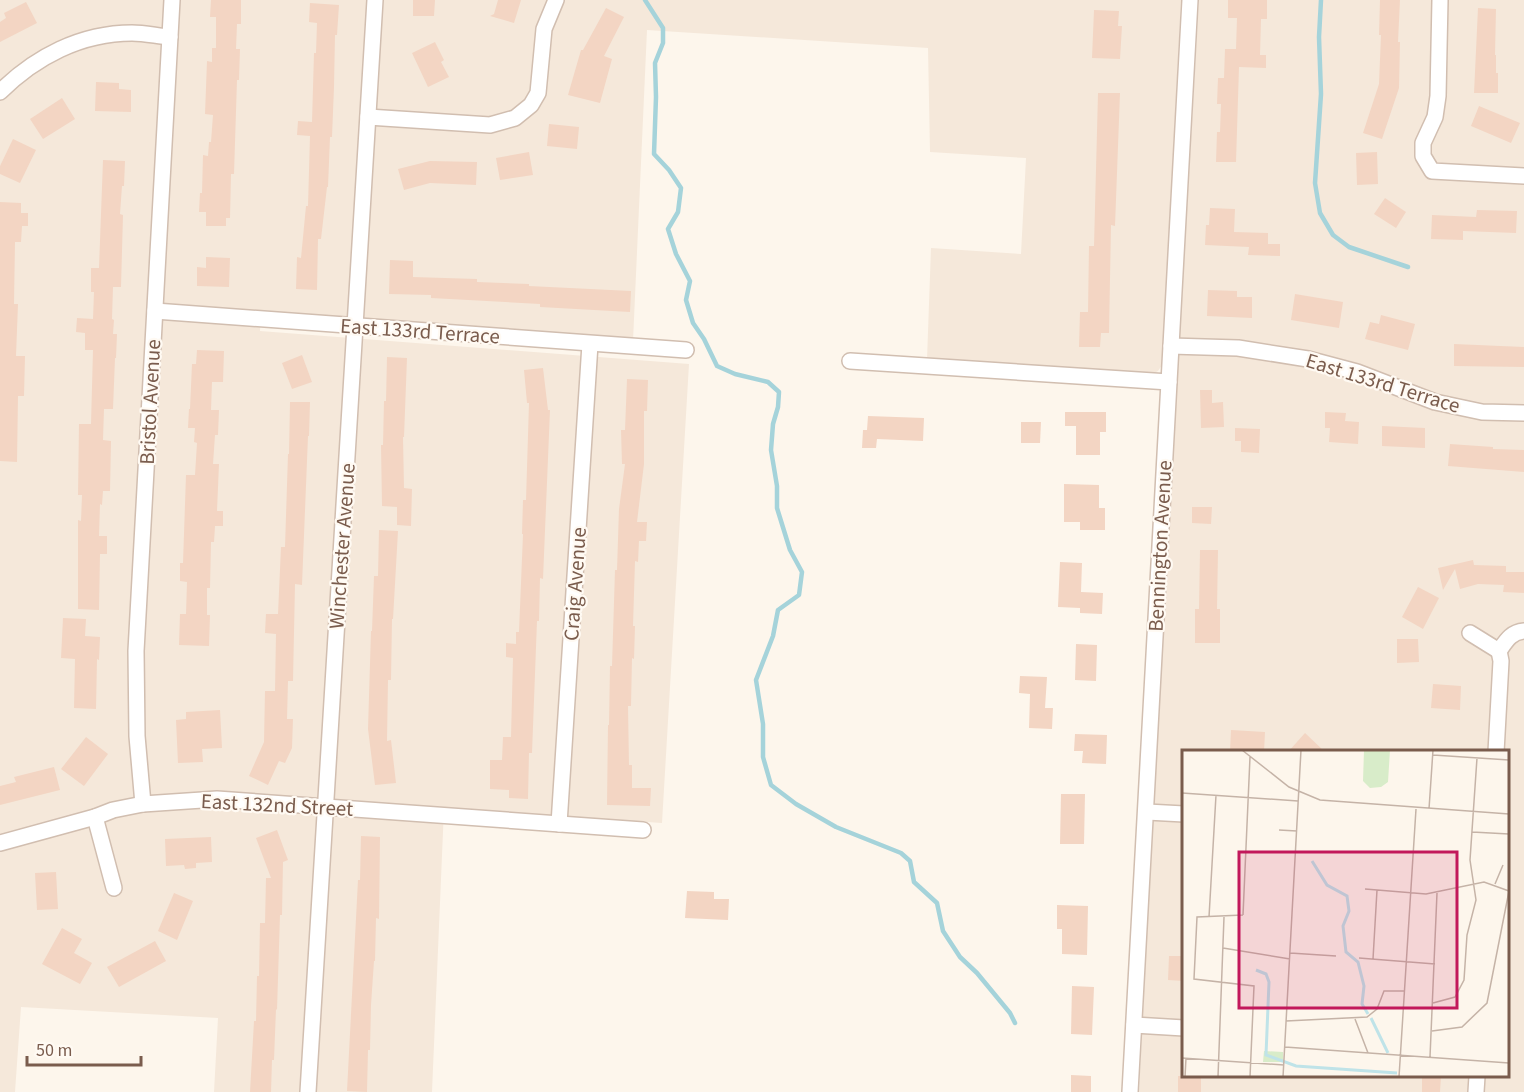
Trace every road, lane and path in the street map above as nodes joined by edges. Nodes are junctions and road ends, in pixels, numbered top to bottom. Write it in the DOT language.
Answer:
graph roads {
  1 [pos="172,0"];
  2 [pos="375,0"];
  3 [pos="556,0"];
  4 [pos="1190,0"];
  5 [pos="1440,0"];
  6 [pos="170,37"];
  7 [pos="0,92"];
  8 [pos="368,117"];
  9 [pos="1524,176"];
  10 [pos="155,311"];
  11 [pos="355,326"];
  12 [pos="590,344"];
  13 [pos="1171,346"];
  14 [pos="686,350"];
  15 [pos="850,361"];
  16 [pos="1169,382"];
  17 [pos="1524,413"];
  18 [pos="1524,631"];
  19 [pos="1470,633"];
  20 [pos="1499,651"];
  21 [pos="1496,750"];
  22 [pos="143,804"];
  23 [pos="326,806"];
  24 [pos="1147,812"];
  25 [pos="1182,814"];
  26 [pos="95,817"];
  27 [pos="559,824"];
  28 [pos="644,830"];
  29 [pos="0,843"];
  30 [pos="114,888"];
  31 [pos="1134,1026"];
  32 [pos="1182,1028"];
  33 [pos="1477,1077"];
  34 [pos="308,1092"];
  35 [pos="1131,1092"];
  36 [pos="1476,1092"];
  1 -- 6 [label="street, Bristol Avenue"];
  2 -- 8 [label="street, Winchester Avenue"];
  3 -- 8 [label="street"];
  4 -- 13 [label="street, Bennington Avenue"];
  5 -- 9 [label="street"];
  6 -- 7 [label="street"];
  6 -- 10 [label="street, Bristol Avenue"];
  8 -- 11 [label="street, Winchester Avenue"];
  10 -- 11 [label="street, East 133rd Terrace"];
  10 -- 22 [label="street, Bristol Avenue"];
  11 -- 12 [label="street, East 133rd Terrace"];
  11 -- 23 [label="street, Winchester Avenue"];
  12 -- 14 [label="street, East 133rd Terrace"];
  12 -- 27 [label="street, Craig Avenue"];
  13 -- 16 [label="street, Bennington Avenue"];
  13 -- 17 [label="street, East 133rd Terrace"];
  15 -- 16 [label="street"];
  16 -- 24 [label="street, Bennington Avenue"];
  18 -- 20 [label="street"];
  19 -- 20 [label="street"];
  20 -- 21 [label="street"];
  22 -- 23 [label="street, East 132nd Street"];
  22 -- 26 [label="street, East 132nd Street"];
  23 -- 27 [label="street, East 132nd Street"];
  23 -- 34 [label="street, Winchester Avenue"];
  24 -- 25 [label="street"];
  24 -- 31 [label="street, Bennington Avenue"];
  26 -- 29 [label="street, East 132nd Street"];
  26 -- 30 [label="street"];
  27 -- 28 [label="street, East 132nd Street"];
  31 -- 32 [label="street"];
  31 -- 35 [label="street, Bennington Avenue"];
  33 -- 36 [label="street"];
}
